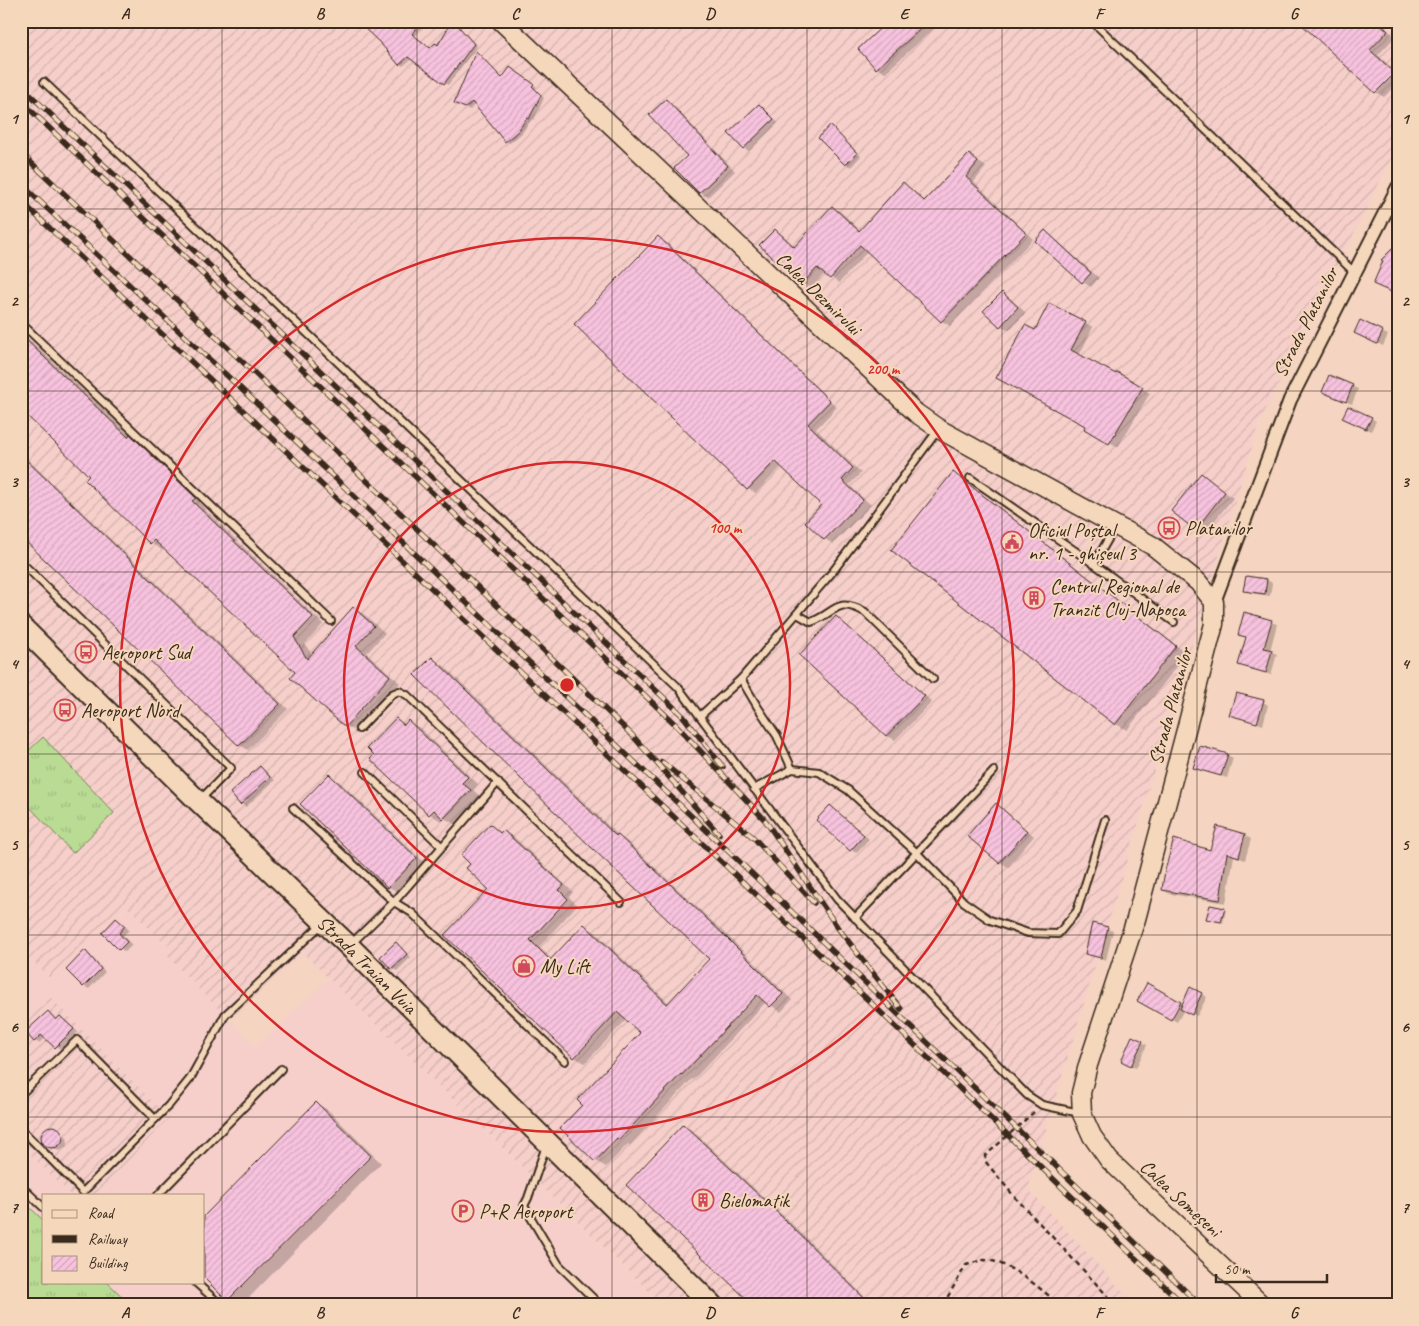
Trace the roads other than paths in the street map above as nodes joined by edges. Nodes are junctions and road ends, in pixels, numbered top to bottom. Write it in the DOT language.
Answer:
graph roads {
  1 [pos="501,21"];
  2 [pos="1092,21"];
  3 [pos="44,82"];
  4 [pos="1398,187"];
  5 [pos="1354,272"];
  6 [pos="21,323"];
  7 [pos="939,429"];
  8 [pos="970,478"];
  9 [pos="1116,526"];
  10 [pos="21,562"];
  11 [pos="1094,564"];
  12 [pos="1214,602"];
  13 [pos="797,614"];
  14 [pos="331,621"];
  15 [pos="1174,622"];
  16 [pos="21,626"];
  17 [pos="741,679"];
  18 [pos="933,679"];
  19 [pos="700,716"];
  20 [pos="359,729"];
  21 [pos="792,769"];
  22 [pos="994,771"];
  23 [pos="365,772"];
  24 [pos="498,782"];
  25 [pos="754,789"];
  26 [pos="198,802"];
  27 [pos="293,808"];
  28 [pos="1105,820"];
  29 [pos="442,847"];
  30 [pos="917,853"];
  31 [pos="394,902"];
  32 [pos="621,902"];
  33 [pos="855,918"];
  34 [pos="325,922"];
  35 [pos="349,946"];
  36 [pos="565,1061"];
  37 [pos="281,1069"];
  38 [pos="21,1094"];
  39 [pos="1082,1114"];
  40 [pos="155,1119"];
  41 [pos="21,1129"];
  42 [pos="547,1143"];
  43 [pos="21,1186"];
  44 [pos="159,1194"];
  45 [pos="42,1206"];
  46 [pos="197,1284"];
  47 [pos="221,1305"];
  48 [pos="600,1305"];
  49 [pos="712,1305"];
  50 [pos="1262,1305"];
  1 -- 7 [label="main road, Calea Dezmirului"];
  2 -- 5 [label="lane"];
  3 -- 19 [label="lane"];
  4 -- 5 [label="street, Strada Platanilor"];
  5 -- 12 [label="street, Strada Platanilor"];
  6 -- 14 [label="lane"];
  7 -- 9 [label="main road, Calea Dezmirului"];
  7 -- 13 [label="lane"];
  8 -- 11 [label="lane"];
  9 -- 11 [label="lane"];
  9 -- 12 [label="main road, Calea Dezmirului"];
  10 -- 26 [label="lane"];
  11 -- 15 [label="lane"];
  12 -- 39 [label="main road, Strada Platanilor"];
  13 -- 17 [label="lane"];
  13 -- 18 [label="lane"];
  16 -- 26 [label="main road, Strada Traian Vuia"];
  17 -- 19 [label="lane"];
  17 -- 21 [label="lane"];
  19 -- 25 [label="lane"];
  20 -- 24 [label="lane"];
  21 -- 25 [label="lane"];
  21 -- 30 [label="lane"];
  22 -- 30 [label="lane"];
  23 -- 29 [label="lane"];
  24 -- 29 [label="lane"];
  24 -- 32 [label="lane"];
  25 -- 33 [label="lane"];
  26 -- 34 [label="main road, Strada Traian Vuia"];
  27 -- 31 [label="lane"];
  28 -- 30 [label="lane"];
  29 -- 31 [label="lane"];
  30 -- 33 [label="lane"];
  31 -- 35 [label="lane"];
  31 -- 36 [label="lane"];
  33 -- 39 [label="lane"];
  34 -- 35 [label="main road, Strada Traian Vuia"];
  34 -- 40 [label="lane"];
  35 -- 42 [label="main road, Strada Traian Vuia"];
  37 -- 44 [label="lane"];
  38 -- 40 [label="lane"];
  39 -- 50 [label="main road, Calea Someșeni"];
  40 -- 41 [label="lane"];
  42 -- 48 [label="lane"];
  42 -- 49 [label="main road, Strada Traian Vuia"];
  43 -- 45 [label="lane"];
  46 -- 47 [label="lane"];
}
